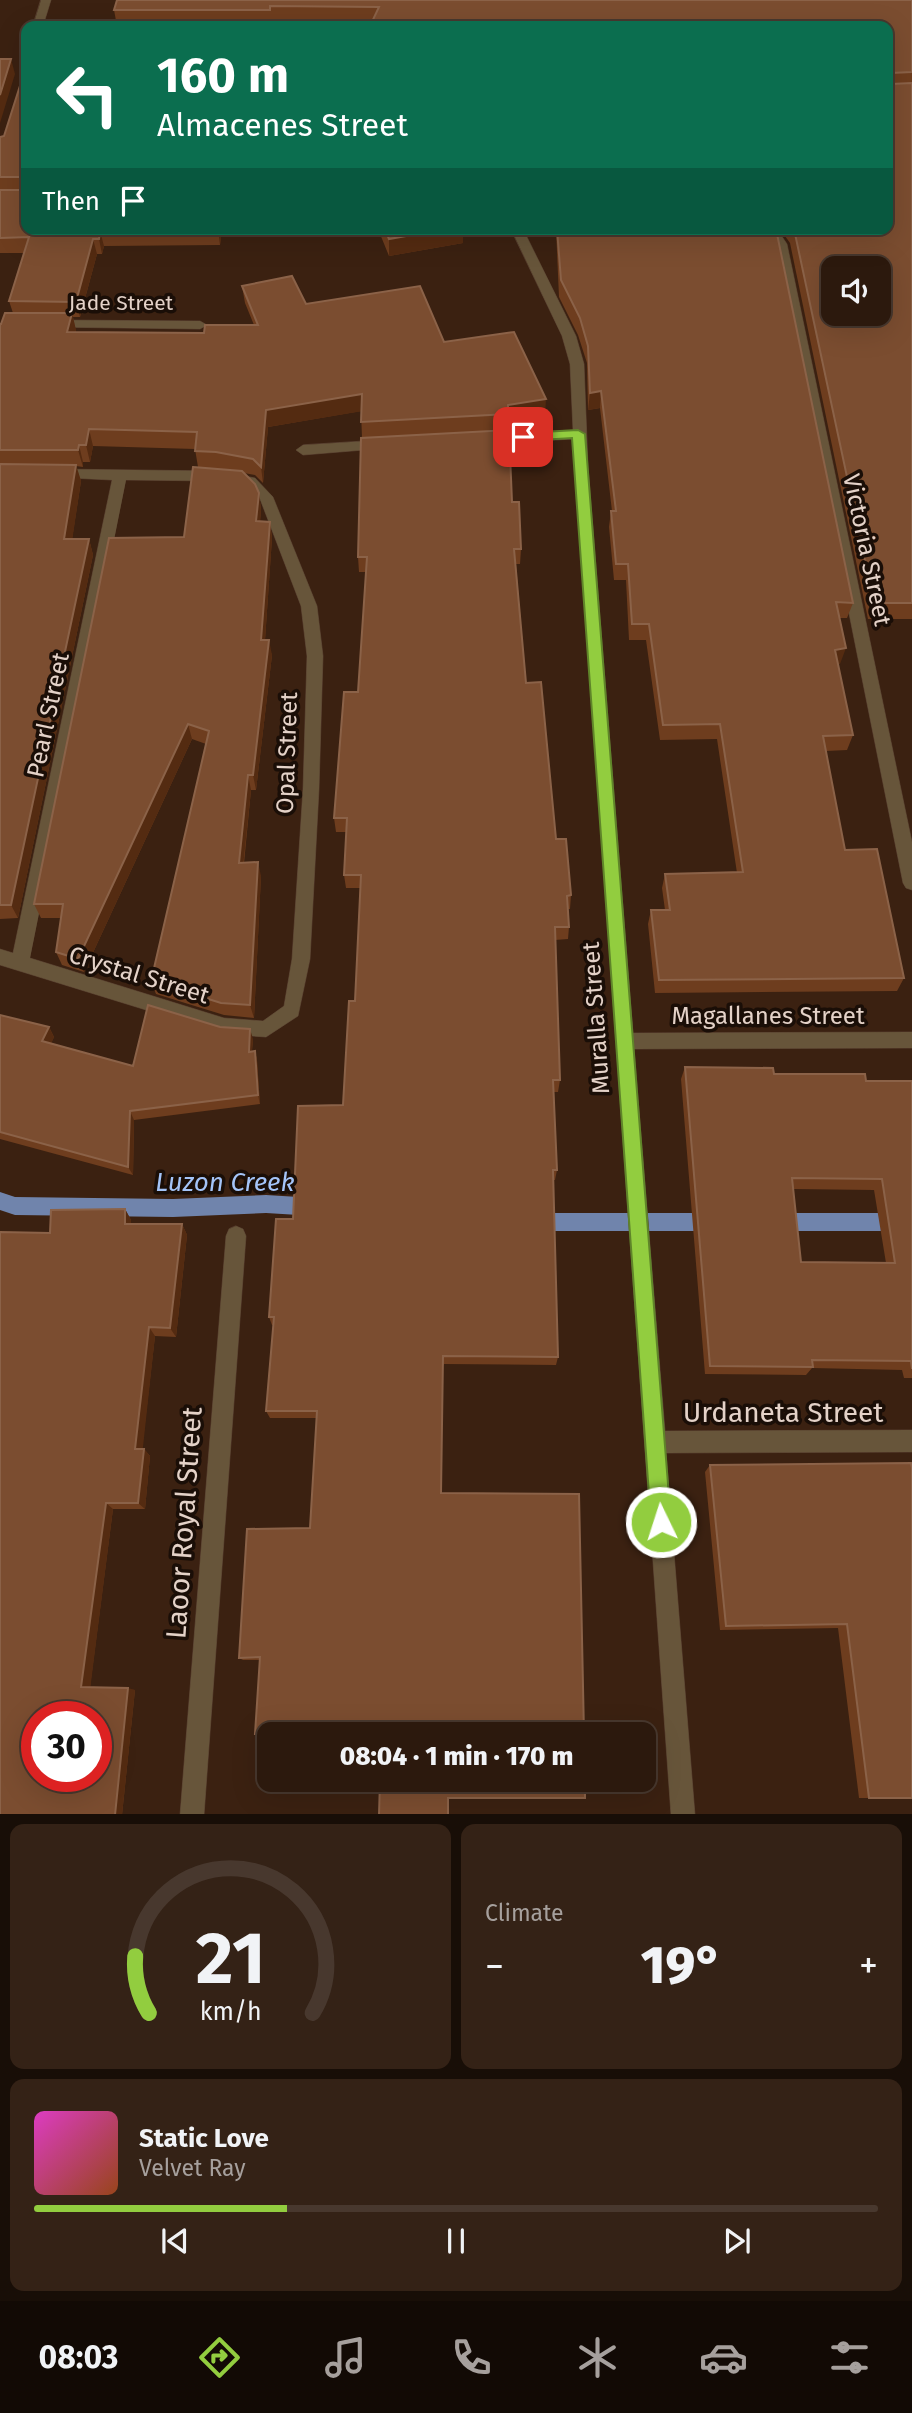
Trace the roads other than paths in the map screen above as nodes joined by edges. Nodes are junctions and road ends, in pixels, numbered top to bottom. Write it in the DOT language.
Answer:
graph roads {
  1 [pos="46,0"];
  2 [pos="40,21"];
  3 [pos="520,235"];
  4 [pos="775,235"];
  5 [pos="40,323"];
  6 [pos="200,325"];
  7 [pos="578,434"];
  8 [pos="467,440"];
  9 [pos="399,444"];
  10 [pos="303,450"];
  11 [pos="40,474"];
  12 [pos="120,474"];
  13 [pos="912,883"];
  14 [pos="0,957"];
  15 [pos="20,964"];
  16 [pos="266,1029"];
  17 [pos="912,1040"];
  18 [pos="624,1041"];
  19 [pos="236,1236"];
  20 [pos="912,1441"];
  21 [pos="655,1442"];
  22 [pos="191,1814"];
  23 [pos="683,1814"];
  1 -- 2 [label="street"];
  3 -- 7 [label="street, Muralla Street"];
  4 -- 13 [label="street, Victoria Street"];
  5 -- 6 [label="street, Jade Street"];
  7 -- 8 [label="street"];
  7 -- 18 [label="street, Muralla Street"];
  9 -- 10 [label="street"];
  11 -- 12 [label="street"];
  12 -- 15 [label="street, Pearl Street"];
  12 -- 16 [label="street, Opal Street"];
  14 -- 15 [label="street, Crystal Street"];
  15 -- 16 [label="street, Crystal Street"];
  17 -- 18 [label="street, Magallanes Street"];
  18 -- 21 [label="street, Muralla Street"];
  19 -- 22 [label="street, Laoor Royal Street"];
  20 -- 21 [label="street, Urdaneta Street"];
  21 -- 23 [label="street, Muralla Street"];
}
